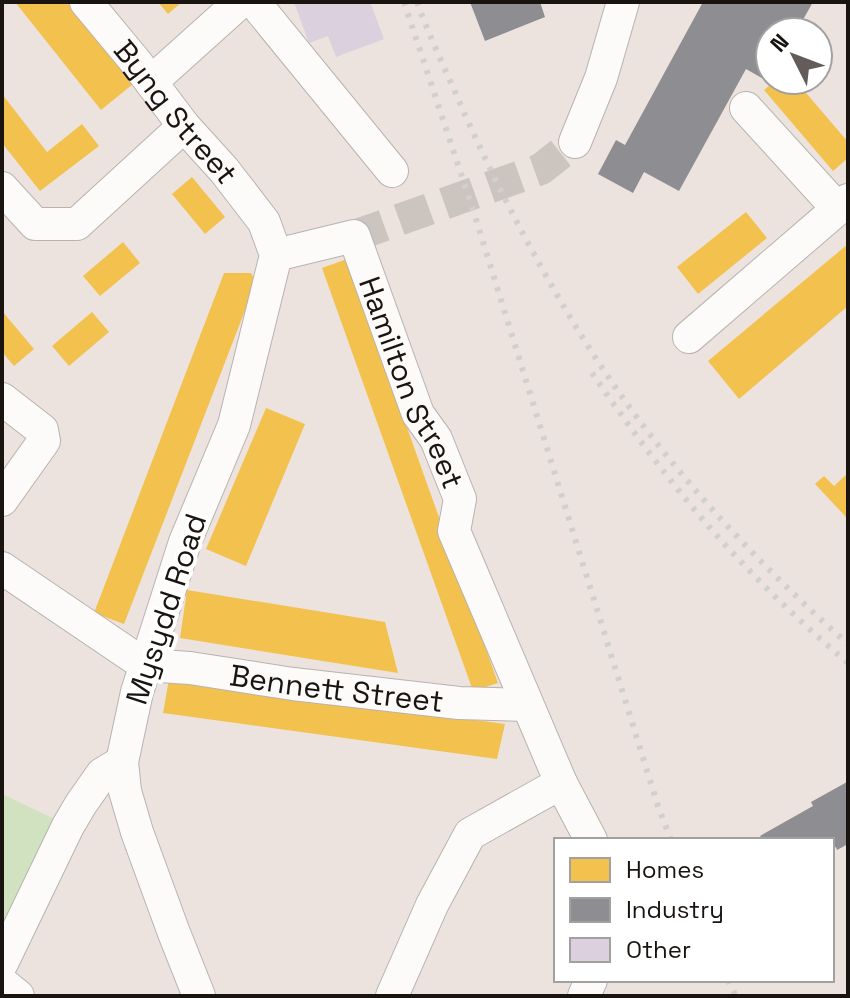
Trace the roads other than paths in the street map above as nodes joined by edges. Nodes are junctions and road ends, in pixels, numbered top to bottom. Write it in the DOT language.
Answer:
graph roads {
  1 [pos="86,2"];
  2 [pos="240,2"];
  3 [pos="254,2"];
  4 [pos="623,2"];
  5 [pos="151,82"];
  6 [pos="746,108"];
  7 [pos="184,126"];
  8 [pos="575,142"];
  9 [pos="392,171"];
  10 [pos="2,188"];
  11 [pos="843,204"];
  12 [pos="276,255"];
  13 [pos="689,337"];
  14 [pos="2,399"];
  15 [pos="2,500"];
  16 [pos="2,568"];
  17 [pos="145,665"];
  18 [pos="527,705"];
  19 [pos="122,762"];
  20 [pos="561,783"];
  21 [pos="590,838"];
  22 [pos="2,963"];
  23 [pos="2,983"];
  24 [pos="18,996"];
  25 [pos="199,996"];
  26 [pos="392,996"];
  1 -- 5 [label="street, Byng Street"];
  2 -- 5 [label="street"];
  3 -- 9 [label="street"];
  4 -- 8 [label="street"];
  5 -- 7 [label="street, Byng Street"];
  6 -- 11 [label="street"];
  7 -- 10 [label="street"];
  7 -- 12 [label="street, Byng Street"];
  11 -- 13 [label="street"];
  12 -- 17 [label="street, Mysydd Road"];
  12 -- 18 [label="street, Hamilton Street"];
  14 -- 15 [label="street"];
  16 -- 17 [label="street"];
  17 -- 18 [label="street, Bennett Street"];
  17 -- 19 [label="street, Mysydd Road"];
  18 -- 20 [label="street, Hamilton Street"];
  19 -- 22 [label="street"];
  19 -- 25 [label="street, Mysydd Road"];
  20 -- 21 [label="street, Hamilton Street"];
  20 -- 26 [label="street"];
  23 -- 24 [label="street"];
}
